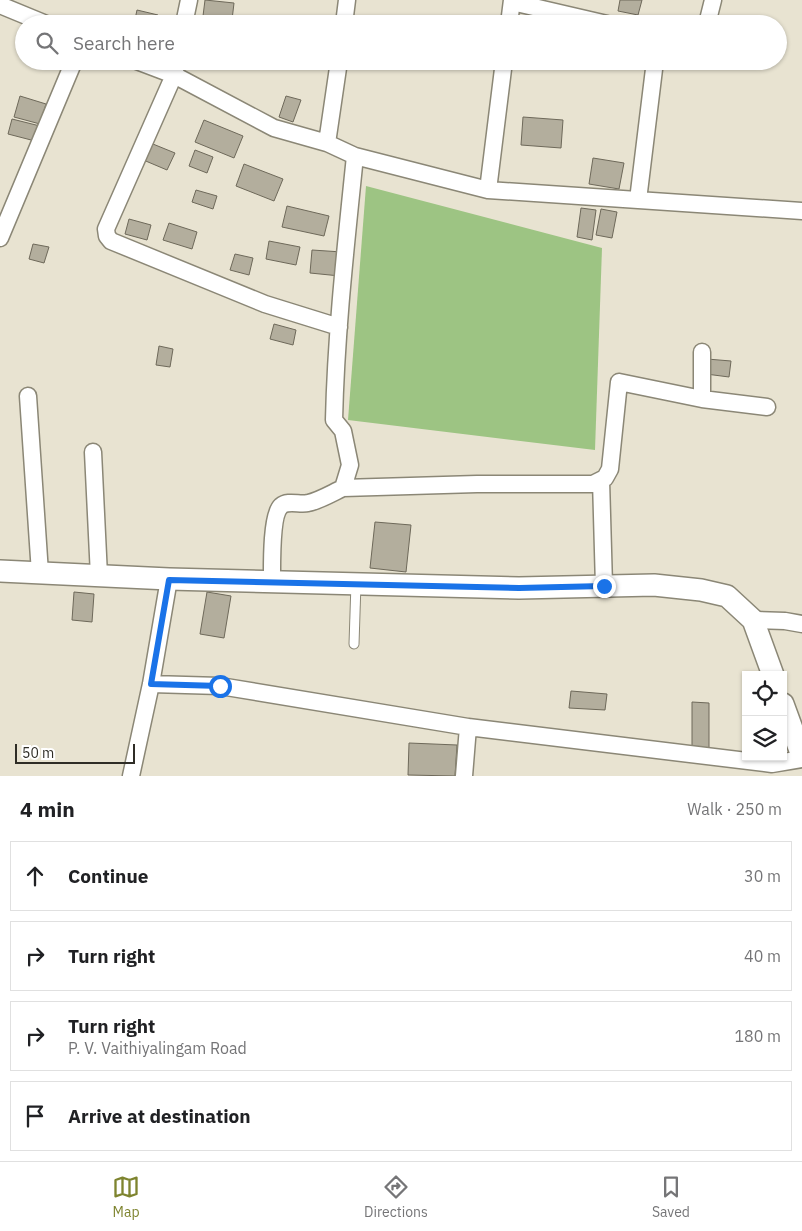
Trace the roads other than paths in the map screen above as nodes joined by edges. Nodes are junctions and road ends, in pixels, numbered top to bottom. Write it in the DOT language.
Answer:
graph roads {
  1 [pos="189,0"];
  2 [pos="347,0"];
  3 [pos="712,0"];
  4 [pos="512,1"];
  5 [pos="0,6"];
  6 [pos="23,15"];
  7 [pos="186,15"];
  8 [pos="345,15"];
  9 [pos="510,15"];
  10 [pos="570,15"];
  11 [pos="709,15"];
  12 [pos="70,70"];
  13 [pos="174,70"];
  14 [pos="178,70"];
  15 [pos="337,70"];
  16 [pos="503,70"];
  17 [pos="655,70"];
  18 [pos="327,143"];
  19 [pos="355,156"];
  20 [pos="488,190"];
  21 [pos="638,200"];
  22 [pos="802,211"];
  23 [pos="0,238"];
  24 [pos="339,327"];
  25 [pos="702,352"];
  26 [pos="28,396"];
  27 [pos="702,399"];
  28 [pos="767,407"];
  29 [pos="93,452"];
  30 [pos="601,480"];
  31 [pos="343,488"];
  32 [pos="0,571"];
  33 [pos="40,573"];
  34 [pos="99,576"];
  35 [pos="169,580"];
  36 [pos="272,582"];
  37 [pos="356,583"];
  38 [pos="604,586"];
  39 [pos="753,620"];
  40 [pos="802,624"];
  41 [pos="354,644"];
  42 [pos="772,671"];
  43 [pos="151,684"];
  44 [pos="787,715"];
  45 [pos="468,727"];
  46 [pos="802,758"];
  47 [pos="755,769"];
  48 [pos="131,776"];
  49 [pos="464,776"];
  1 -- 7 [label="street"];
  2 -- 8 [label="street"];
  3 -- 11 [label="street"];
  4 -- 9 [label="street"];
  4 -- 10 [label="street"];
  5 -- 6 [label="street"];
  12 -- 23 [label="street"];
  13 -- 24 [label="street"];
  14 -- 18 [label="street"];
  15 -- 18 [label="street"];
  16 -- 20 [label="street"];
  17 -- 21 [label="street"];
  18 -- 19 [label="street"];
  19 -- 20 [label="street"];
  19 -- 24 [label="street"];
  20 -- 21 [label="street"];
  21 -- 22 [label="street"];
  24 -- 31 [label="street"];
  25 -- 27 [label="street"];
  26 -- 33 [label="street"];
  27 -- 28 [label="street"];
  27 -- 30 [label="street"];
  29 -- 34 [label="street"];
  30 -- 31 [label="street"];
  30 -- 38 [label="street"];
  31 -- 36 [label="street"];
  32 -- 33 [label="street"];
  33 -- 34 [label="street"];
  34 -- 35 [label="street"];
  35 -- 36 [label="street"];
  35 -- 43 [label="street"];
  36 -- 37 [label="street"];
  37 -- 38 [label="street"];
  37 -- 41 [label="lane"];
  38 -- 39 [label="street"];
  39 -- 40 [label="street"];
  39 -- 42 [label="street"];
  43 -- 45 [label="street"];
  43 -- 48 [label="street"];
  44 -- 46 [label="street"];
  45 -- 47 [label="street"];
  45 -- 49 [label="street"];
  46 -- 47 [label="street"];
}
